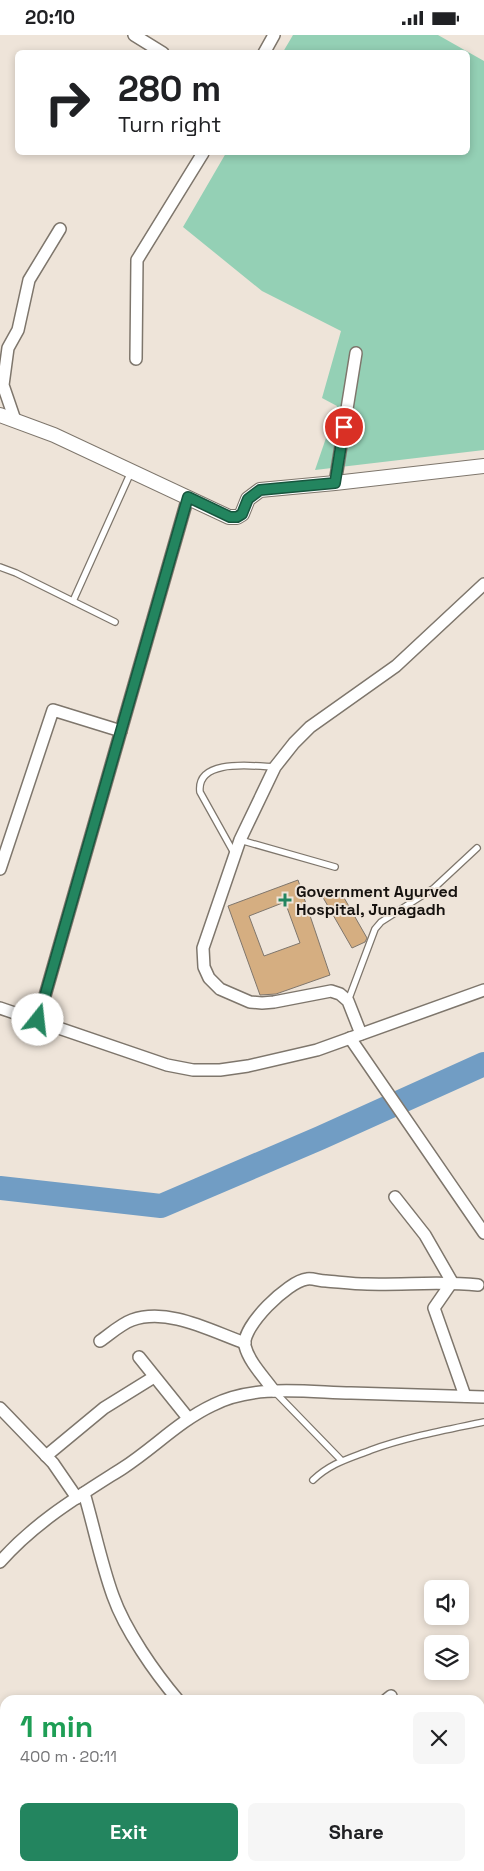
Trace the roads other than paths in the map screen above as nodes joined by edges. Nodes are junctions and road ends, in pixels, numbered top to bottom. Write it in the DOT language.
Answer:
graph roads {
  1 [pos="134,35"];
  2 [pos="274,35"];
  3 [pos="158,50"];
  4 [pos="266,50"];
  5 [pos="202,155"];
  6 [pos="60,229"];
  7 [pos="356,353"];
  8 [pos="136,359"];
  9 [pos="0,415"];
  10 [pos="15,420"];
  11 [pos="484,466"];
  12 [pos="132,471"];
  13 [pos="335,483"];
  14 [pos="188,497"];
  15 [pos="0,567"];
  16 [pos="484,584"];
  17 [pos="73,601"];
  18 [pos="116,621"];
  19 [pos="121,731"];
  20 [pos="274,767"];
  21 [pos="240,840"];
  22 [pos="477,847"];
  23 [pos="235,855"];
  24 [pos="335,867"];
  25 [pos="0,869"];
  26 [pos="484,990"];
  27 [pos="348,1001"];
  28 [pos="0,1008"];
  29 [pos="38,1020"];
  30 [pos="356,1036"];
  31 [pos="395,1197"];
  32 [pos="484,1233"];
  33 [pos="452,1282"];
  34 [pos="478,1285"];
  35 [pos="100,1341"];
  36 [pos="245,1343"];
  37 [pos="139,1357"];
  38 [pos="154,1377"];
  39 [pos="274,1391"];
  40 [pos="465,1397"];
  41 [pos="484,1397"];
  42 [pos="0,1408"];
  43 [pos="188,1418"];
  44 [pos="484,1422"];
  45 [pos="46,1456"];
  46 [pos="342,1460"];
  47 [pos="313,1480"];
  48 [pos="81,1495"];
  49 [pos="0,1562"];
  50 [pos="174,1695"];
  1 -- 3 [label="street"];
  2 -- 4 [label="street"];
  5 -- 8 [label="street"];
  6 -- 10 [label="street"];
  7 -- 13 [label="street"];
  9 -- 10 [label="street"];
  10 -- 12 [label="street"];
  11 -- 13 [label="street"];
  12 -- 14 [label="street"];
  12 -- 17 [label="lane"];
  13 -- 14 [label="street"];
  14 -- 19 [label="street"];
  15 -- 17 [label="lane"];
  16 -- 20 [label="street"];
  17 -- 18 [label="lane"];
  19 -- 25 [label="street"];
  19 -- 29 [label="street"];
  20 -- 21 [label="street"];
  20 -- 23 [label="lane"];
  21 -- 23 [label="street"];
  21 -- 24 [label="lane"];
  22 -- 27 [label="lane"];
  23 -- 27 [label="street"];
  26 -- 30 [label="street"];
  27 -- 30 [label="street"];
  28 -- 29 [label="street"];
  29 -- 30 [label="street"];
  30 -- 32 [label="street"];
  31 -- 33 [label="street"];
  33 -- 34 [label="street"];
  33 -- 36 [label="street"];
  33 -- 40 [label="street"];
  35 -- 36 [label="street"];
  36 -- 39 [label="street"];
  37 -- 38 [label="street"];
  38 -- 43 [label="street"];
  38 -- 45 [label="street"];
  39 -- 40 [label="street"];
  39 -- 43 [label="street"];
  39 -- 46 [label="lane"];
  40 -- 41 [label="street"];
  42 -- 45 [label="street"];
  43 -- 48 [label="street"];
  44 -- 46 [label="lane"];
  45 -- 48 [label="street"];
  46 -- 47 [label="lane"];
  48 -- 49 [label="street"];
  48 -- 50 [label="street"];
}
